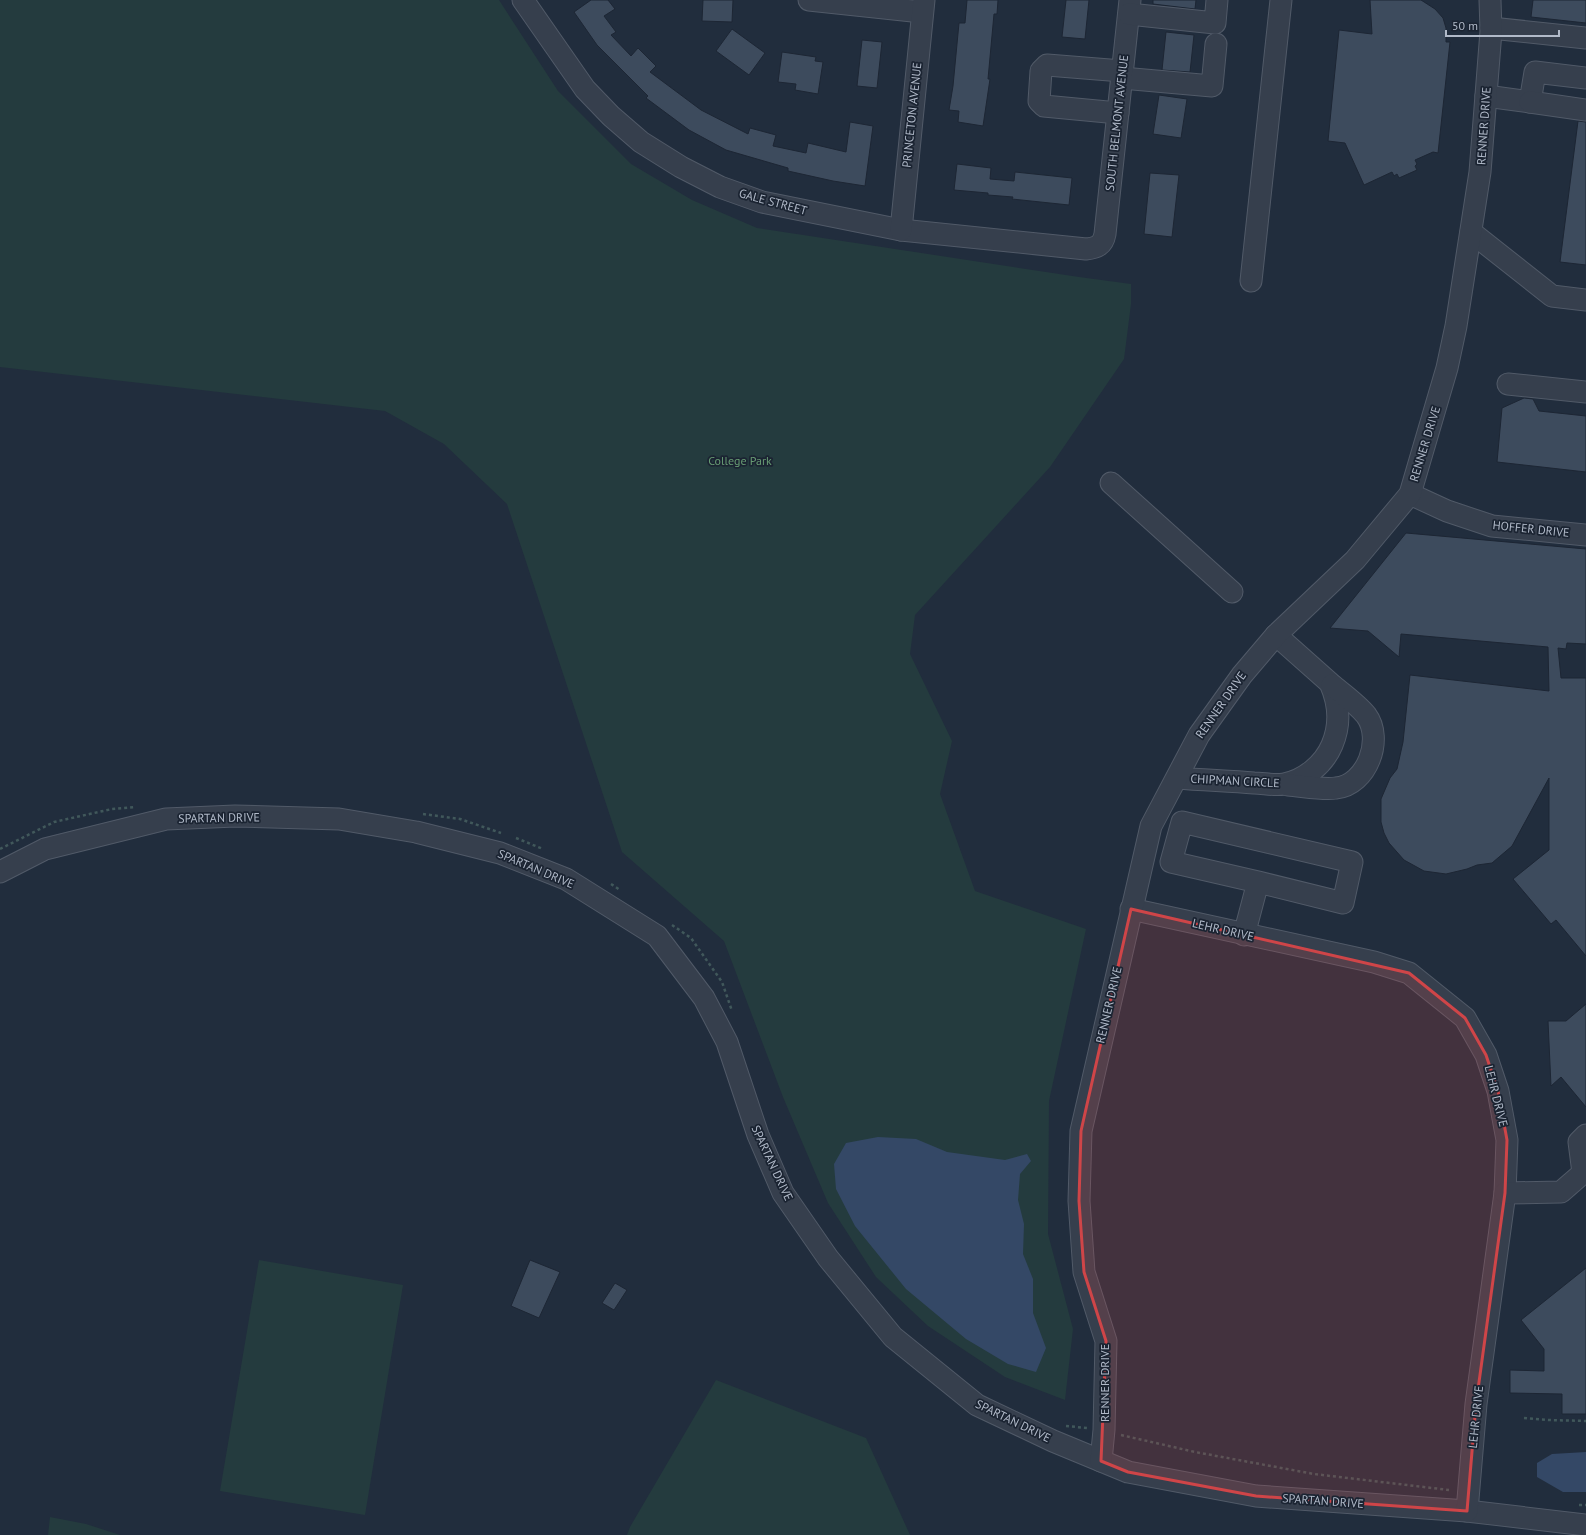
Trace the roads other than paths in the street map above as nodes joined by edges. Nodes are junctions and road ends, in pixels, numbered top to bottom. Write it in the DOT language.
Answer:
graph roads {
  1 [pos="523,0"];
  2 [pos="809,0"];
  3 [pos="1217,0"];
  4 [pos="1282,0"];
  5 [pos="1490,0"];
  6 [pos="923,6"];
  7 [pos="1129,7"];
  8 [pos="1491,28"];
  9 [pos="1586,38"];
  10 [pos="1216,44"];
  11 [pos="1122,74"];
  12 [pos="1586,78"];
  13 [pos="1486,96"];
  14 [pos="1530,102"];
  15 [pos="1586,110"];
  16 [pos="1118,113"];
  17 [pos="901,230"];
  18 [pos="1470,232"];
  19 [pos="1100,246"];
  20 [pos="1251,281"];
  21 [pos="1586,300"];
  22 [pos="1508,384"];
  23 [pos="1586,392"];
  24 [pos="1112,483"];
  25 [pos="1410,494"];
  26 [pos="1586,535"];
  27 [pos="1232,592"];
  28 [pos="1276,635"];
  29 [pos="1330,683"];
  30 [pos="1177,778"];
  31 [pos="1283,785"];
  32 [pos="0,872"];
  33 [pos="1258,882"];
  34 [pos="1131,909"];
  35 [pos="1244,935"];
  36 [pos="1586,1135"];
  37 [pos="1585,1173"];
  38 [pos="1505,1193"];
  39 [pos="1101,1461"];
  40 [pos="1467,1511"];
  41 [pos="1586,1525"];
  1 -- 17 [label="street, GALE STREET"];
  2 -- 6 [label="street"];
  3 -- 7 [label="street"];
  4 -- 20 [label="street"];
  5 -- 8 [label="street, RENNER DRIVE"];
  6 -- 17 [label="street, PRINCETON AVENUE"];
  7 -- 11 [label="street, SOUTH BELMONT AVENUE"];
  8 -- 9 [label="street"];
  8 -- 13 [label="street, RENNER DRIVE"];
  10 -- 11 [label="street"];
  11 -- 16 [label="street, SOUTH BELMONT AVENUE"];
  11 -- 16 [label="street"];
  12 -- 14 [label="street"];
  13 -- 14 [label="street"];
  13 -- 18 [label="street, RENNER DRIVE"];
  14 -- 15 [label="street"];
  16 -- 19 [label="street, SOUTH BELMONT AVENUE"];
  17 -- 19 [label="street, GALE STREET"];
  18 -- 21 [label="street"];
  18 -- 25 [label="street, RENNER DRIVE"];
  22 -- 23 [label="street"];
  24 -- 27 [label="street"];
  25 -- 26 [label="street, HOFFER DRIVE"];
  25 -- 28 [label="street, RENNER DRIVE"];
  28 -- 29 [label="street, CHIPMAN CIRCLE"];
  28 -- 30 [label="street, RENNER DRIVE"];
  29 -- 31 [label="street, CHIPMAN CIRCLE"];
  29 -- 31 [label="street"];
  30 -- 31 [label="street, CHIPMAN CIRCLE"];
  30 -- 34 [label="street, RENNER DRIVE"];
  32 -- 39 [label="street, SPARTAN DRIVE"];
  33 -- 33 [label="street"];
  33 -- 35 [label="street"];
  34 -- 35 [label="street, LEHR DRIVE"];
  34 -- 39 [label="street, RENNER DRIVE"];
  35 -- 38 [label="street, LEHR DRIVE"];
  36 -- 37 [label="street"];
  37 -- 38 [label="street"];
  38 -- 40 [label="street, LEHR DRIVE"];
  39 -- 40 [label="street, SPARTAN DRIVE"];
  40 -- 41 [label="street, SPARTAN DRIVE"];
}
